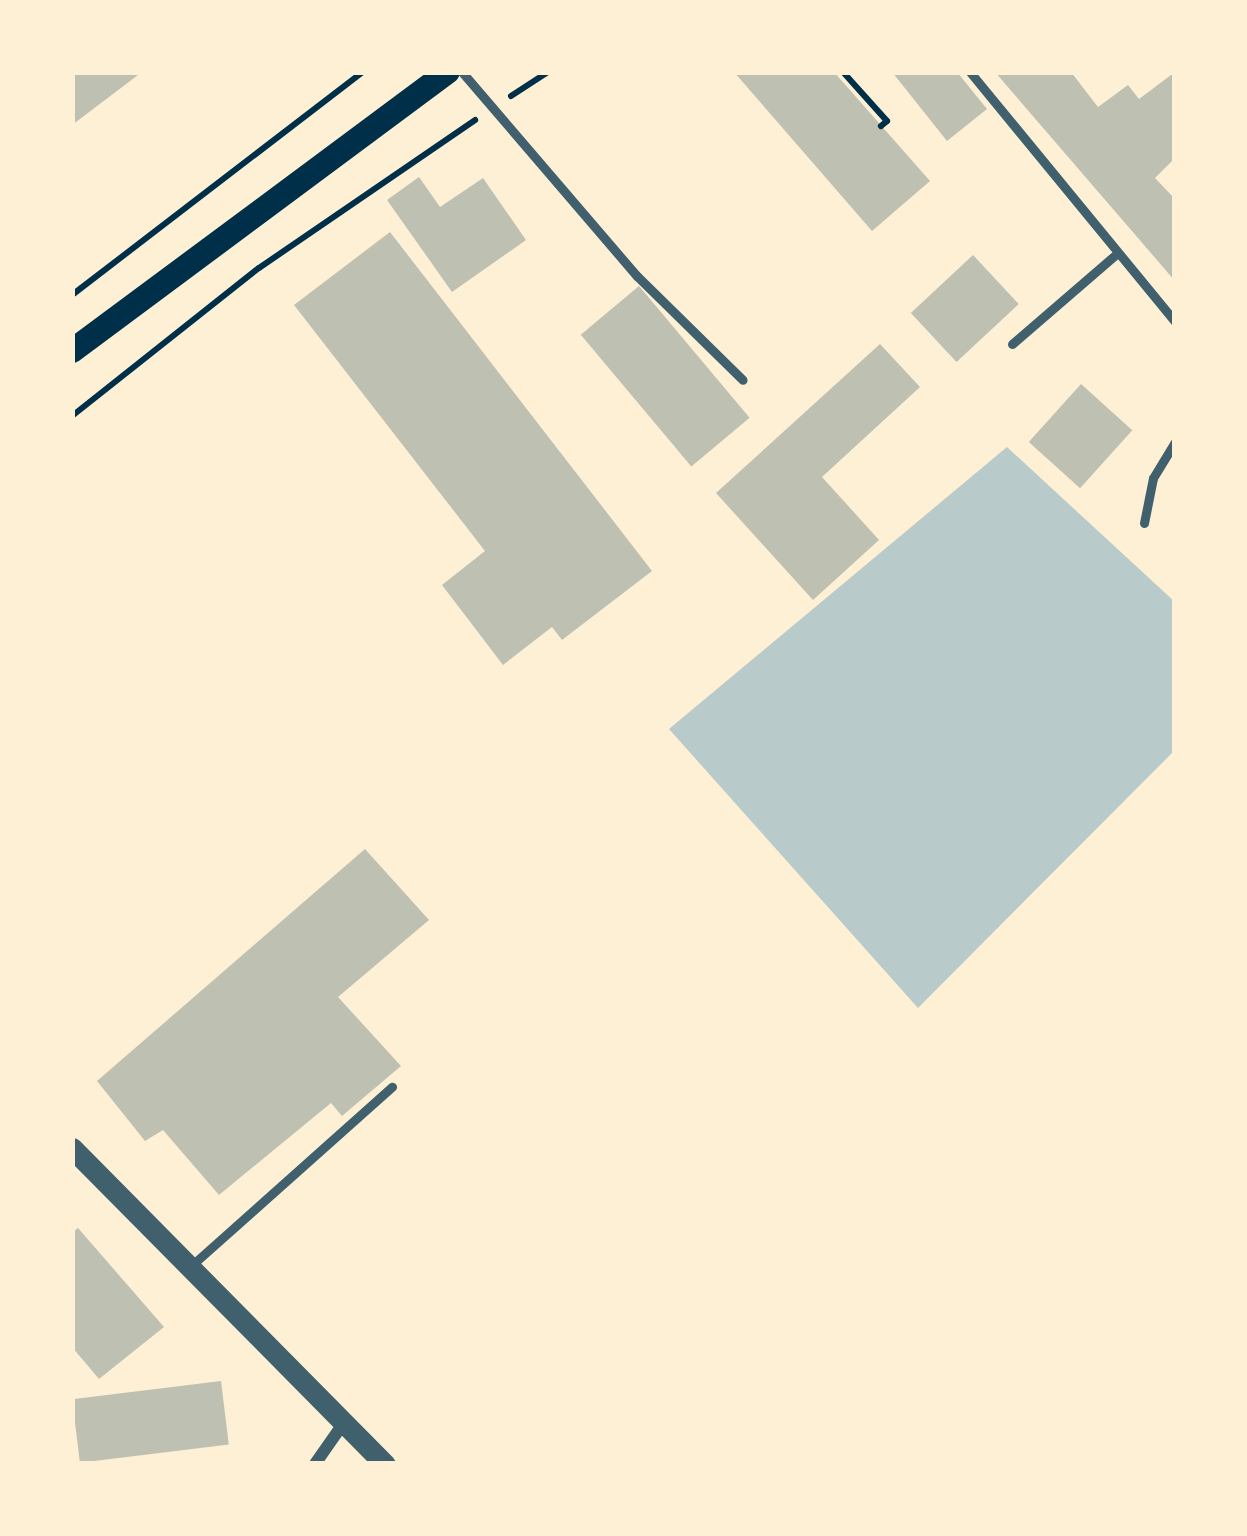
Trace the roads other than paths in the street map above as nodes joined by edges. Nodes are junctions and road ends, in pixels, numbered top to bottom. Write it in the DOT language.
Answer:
graph roads {
  1 [pos="448,72"];
  2 [pos="461,72"];
  3 [pos="970,72"];
  4 [pos="1114,256"];
  5 [pos="1175,322"];
  6 [pos="1012,344"];
  7 [pos="72,352"];
  8 [pos="743,380"];
  9 [pos="1175,442"];
  10 [pos="1144,523"];
  11 [pos="392,1087"];
  12 [pos="72,1148"];
  13 [pos="192,1265"];
  14 [pos="346,1420"];
  15 [pos="315,1464"];
  16 [pos="386,1464"];
  1 -- 7 [label="main road"];
  2 -- 8 [label="lane"];
  3 -- 4 [label="lane"];
  4 -- 5 [label="lane"];
  4 -- 6 [label="lane"];
  9 -- 10 [label="lane"];
  11 -- 13 [label="lane"];
  12 -- 13 [label="street"];
  13 -- 14 [label="street"];
  14 -- 15 [label="street"];
  14 -- 16 [label="street"];
}
